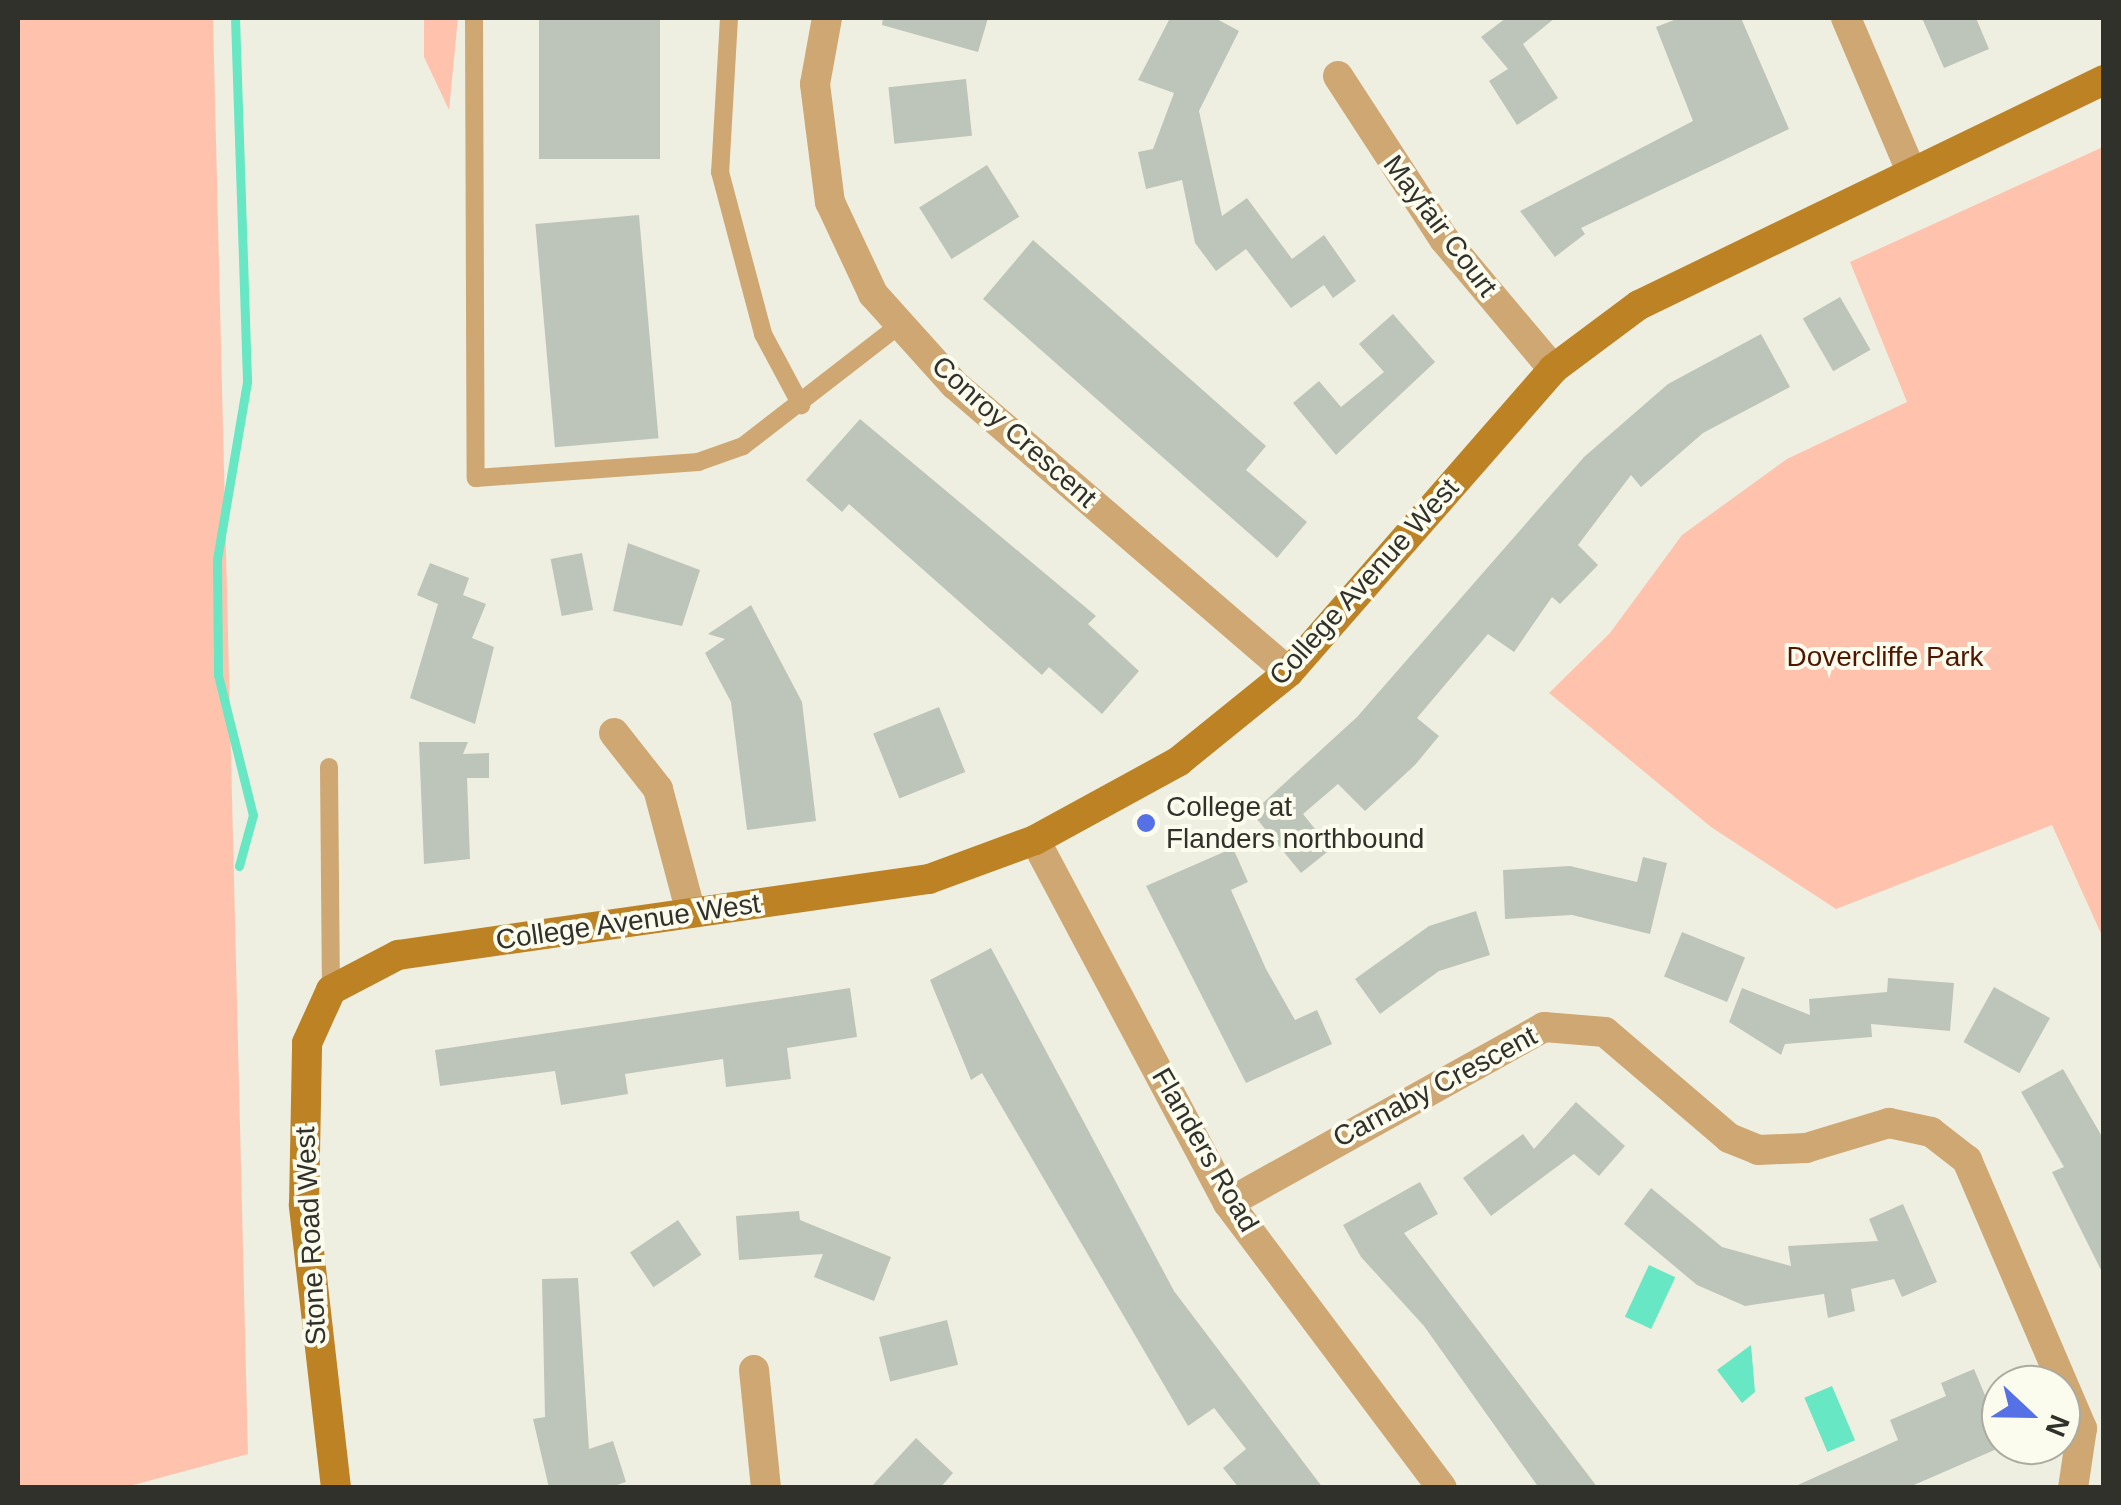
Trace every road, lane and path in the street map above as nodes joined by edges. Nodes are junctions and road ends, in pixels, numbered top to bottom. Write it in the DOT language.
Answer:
graph roads {
  1 [pos="474,18"];
  2 [pos="729,18"];
  3 [pos="828,18"];
  4 [pos="1846,18"];
  5 [pos="1338,76"];
  6 [pos="2104,80"];
  7 [pos="1910,168"];
  8 [pos="900,324"];
  9 [pos="1553,369"];
  10 [pos="802,405"];
  11 [pos="1289,672"];
  12 [pos="614,733"];
  13 [pos="329,767"];
  14 [pos="1035,840"];
  15 [pos="691,913"];
  16 [pos="331,990"];
  17 [pos="1228,1202"];
  18 [pos="754,1370"];
  19 [pos="336,1488"];
  20 [pos="766,1488"];
  21 [pos="1442,1488"];
  22 [pos="2073,1488"];
  1 -- 10 [label="lane"];
  2 -- 10 [label="lane"];
  3 -- 8 [label="street, Conroy Crescent"];
  4 -- 7 [label="street"];
  5 -- 9 [label="street, Mayfair Court"];
  6 -- 7 [label="street, College Avenue West"];
  7 -- 9 [label="street, College Avenue West"];
  8 -- 10 [label="lane"];
  8 -- 11 [label="street, Conroy Crescent"];
  9 -- 11 [label="street, College Avenue West"];
  11 -- 14 [label="street, College Avenue West"];
  12 -- 15 [label="street"];
  13 -- 16 [label="lane"];
  14 -- 15 [label="street, College Avenue West"];
  14 -- 17 [label="street, Flanders Road"];
  15 -- 16 [label="street, College Avenue West"];
  16 -- 19 [label="street, Stone Road West"];
  17 -- 21 [label="street, Flanders Road"];
  17 -- 22 [label="street, Carnaby Crescent"];
  18 -- 20 [label="street"];
}
